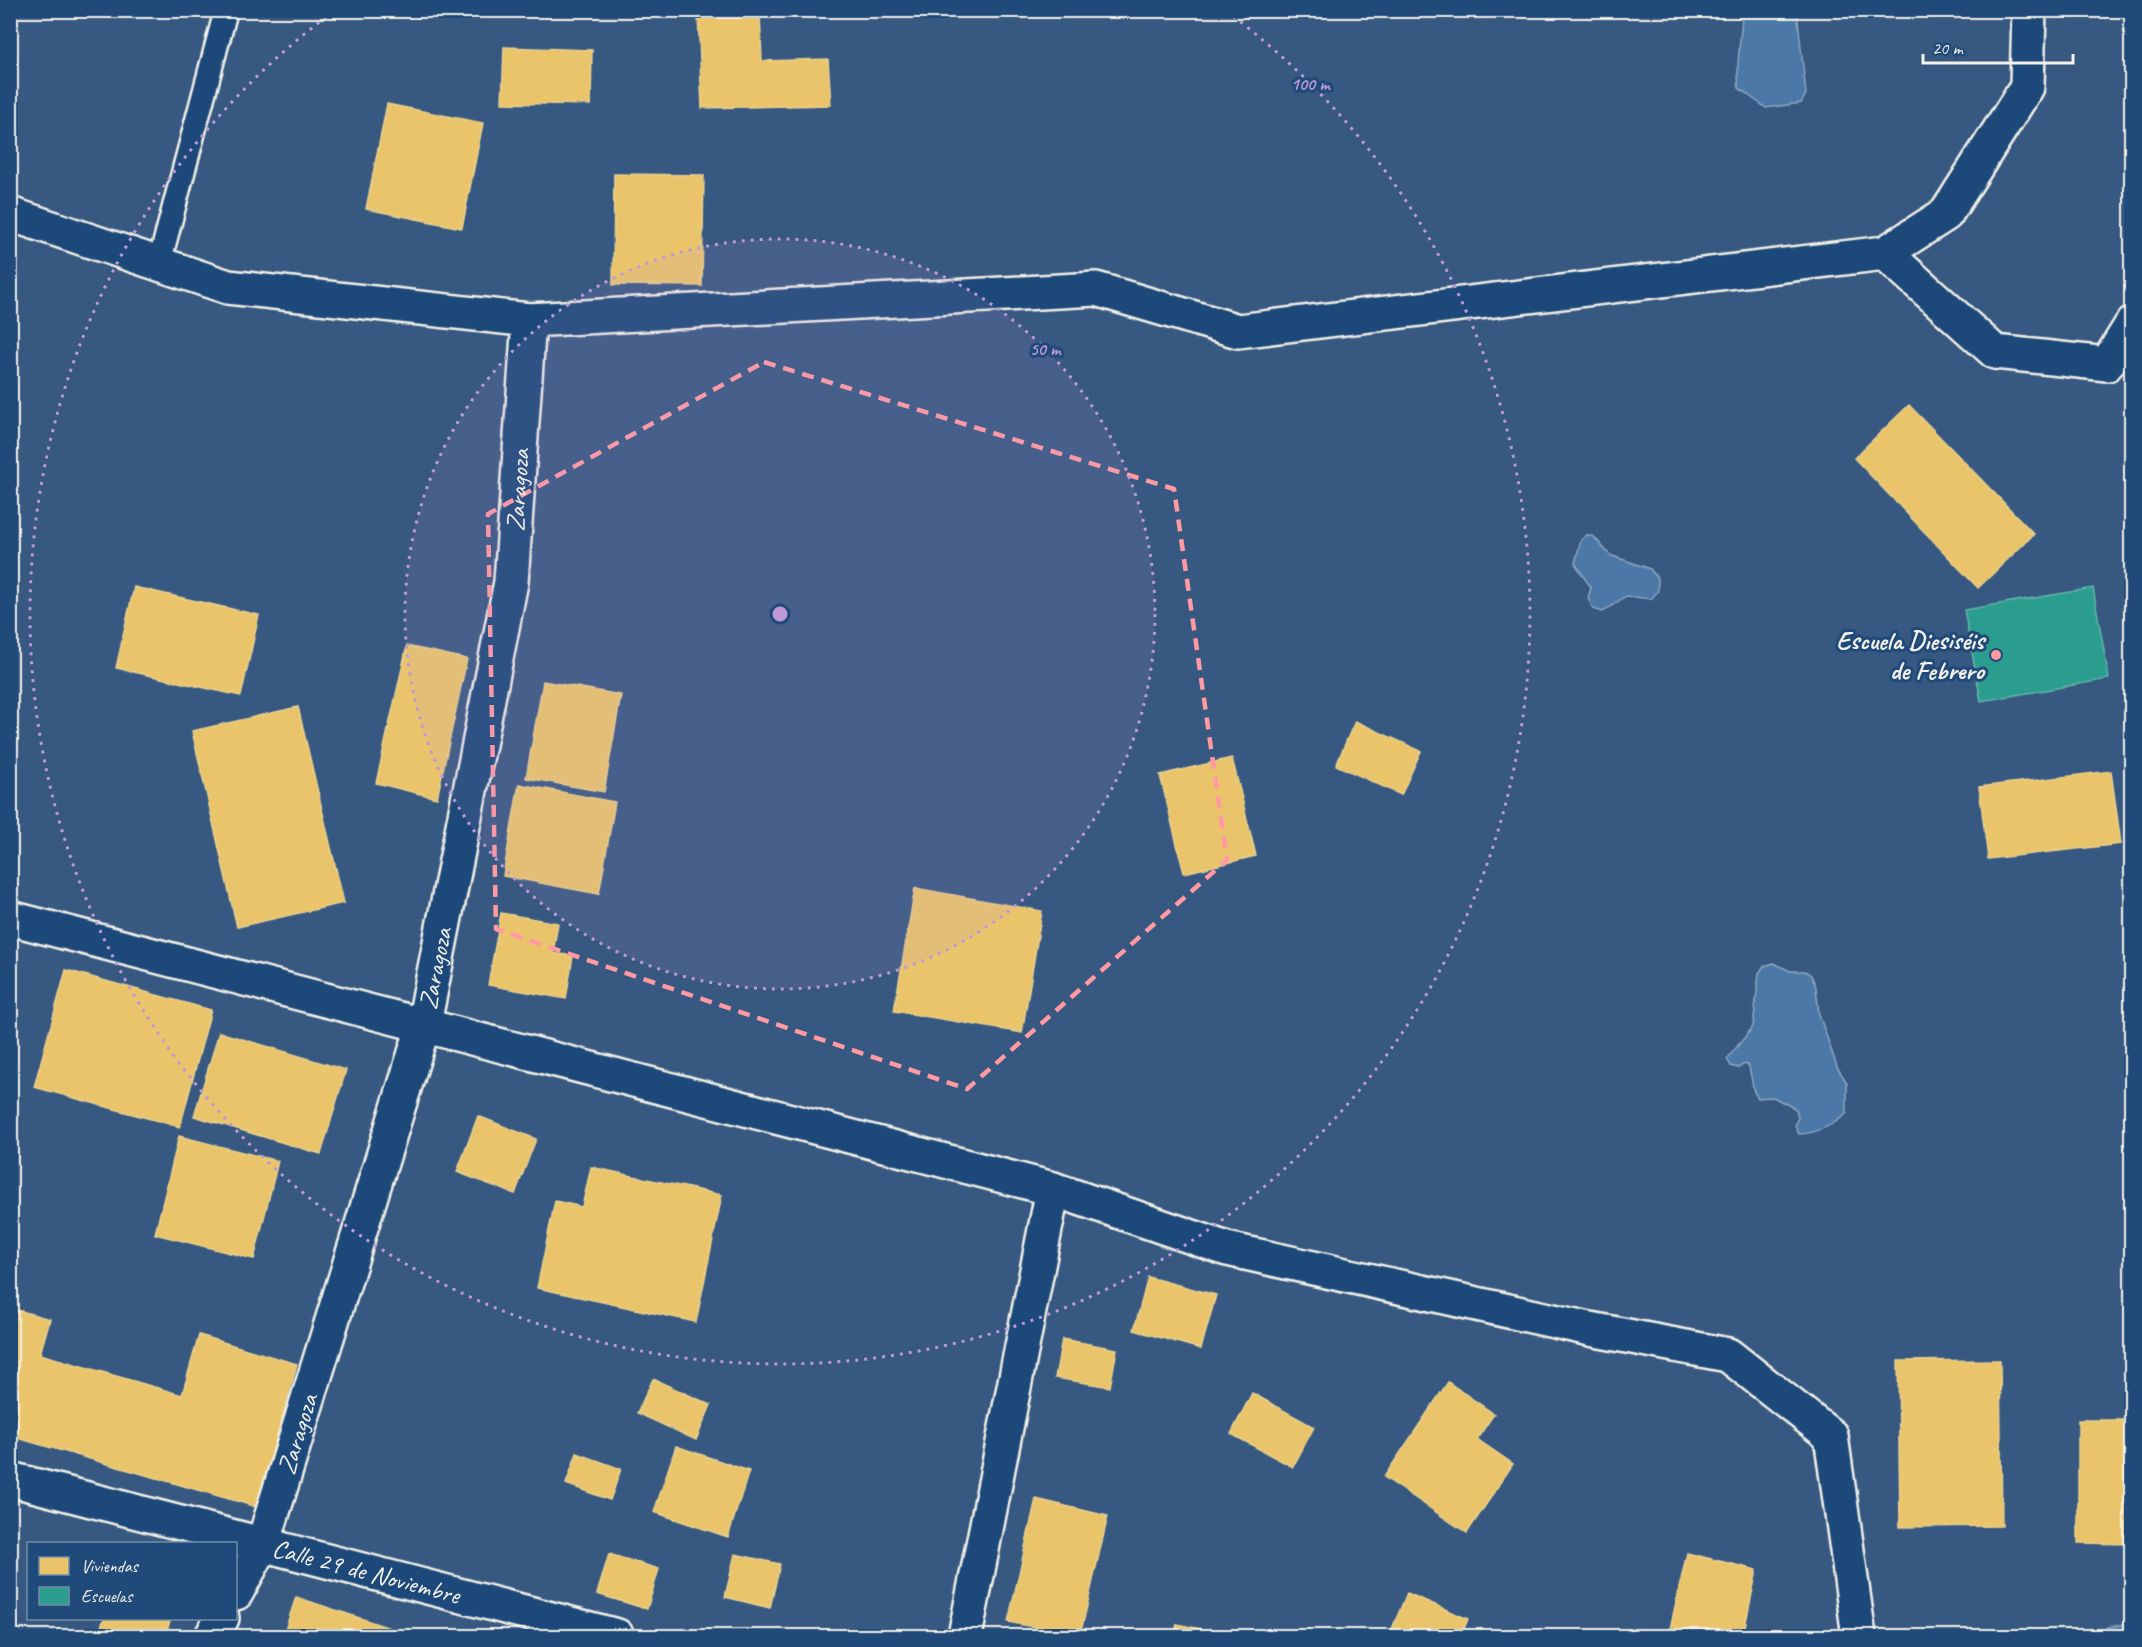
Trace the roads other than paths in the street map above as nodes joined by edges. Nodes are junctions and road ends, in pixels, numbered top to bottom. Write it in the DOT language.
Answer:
graph roads {
  1 [pos="226,10"];
  2 [pos="2029,10"];
  3 [pos="10,214"];
  4 [pos="1885,253"];
  5 [pos="159,264"];
  6 [pos="529,320"];
  7 [pos="2132,324"];
  8 [pos="2119,370"];
  9 [pos="10,918"];
  10 [pos="424,1024"];
  11 [pos="1053,1189"];
  12 [pos="10,1479"];
  13 [pos="263,1544"];
  14 [pos="237,1591"];
  15 [pos="221,1620"];
  16 [pos="212,1636"];
  17 [pos="617,1636"];
  18 [pos="965,1636"];
  19 [pos="1858,1636"];
  1 -- 5 [label="lane"];
  2 -- 4 [label="street"];
  3 -- 5 [label="street"];
  4 -- 6 [label="street"];
  4 -- 8 [label="street"];
  5 -- 6 [label="street"];
  6 -- 10 [label="street, Zaragoza"];
  7 -- 8 [label="street"];
  9 -- 10 [label="street"];
  10 -- 11 [label="street"];
  10 -- 13 [label="street, Zaragoza"];
  11 -- 18 [label="street"];
  11 -- 19 [label="street"];
  12 -- 13 [label="street, Calle 29 de Noviembre"];
  13 -- 14 [label="street, Zaragoza"];
  13 -- 17 [label="street, Calle 29 de Noviembre"];
  15 -- 16 [label="street"];
}
